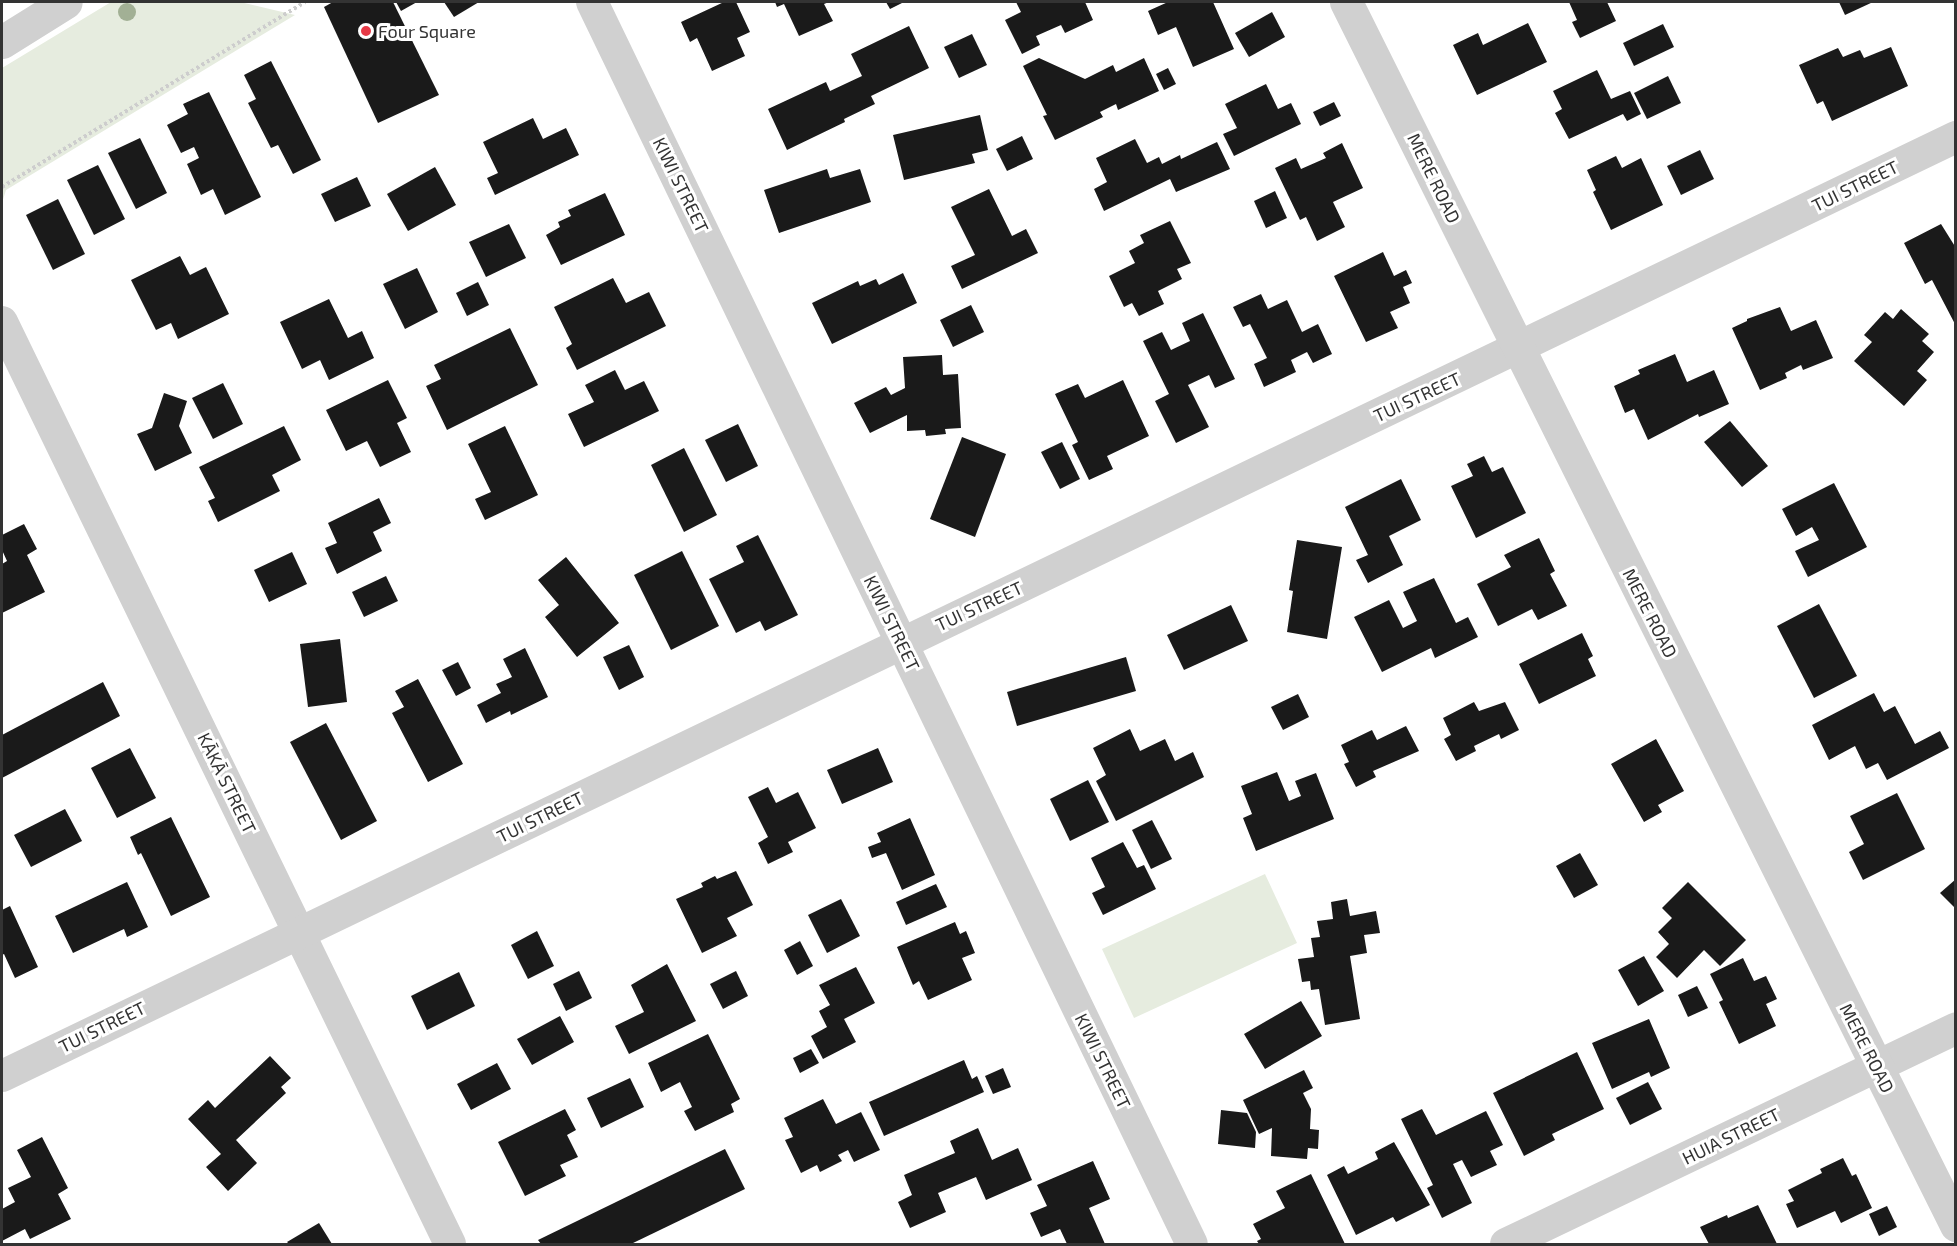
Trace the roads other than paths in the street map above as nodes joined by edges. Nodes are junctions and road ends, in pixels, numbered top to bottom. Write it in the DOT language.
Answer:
graph roads {
  1 [pos="66,2"];
  2 [pos="592,2"];
  3 [pos="1346,2"];
  4 [pos="2,42"];
  5 [pos="1956,137"];
  6 [pos="2,322"];
  7 [pos="1518,349"];
  8 [pos="902,643"];
  9 [pos="300,933"];
  10 [pos="1956,1028"];
  11 [pos="1877,1067"];
  12 [pos="2,1076"];
  13 [pos="1956,1225"];
  14 [pos="450,1245"];
  15 [pos="1192,1245"];
  16 [pos="1506,1245"];
  1 -- 4 [label="street"];
  2 -- 8 [label="street, KIWI STREET"];
  3 -- 7 [label="street, MERE ROAD"];
  5 -- 7 [label="street, TUI STREET"];
  6 -- 9 [label="street, KĀKĀ STREET"];
  7 -- 8 [label="street, TUI STREET"];
  7 -- 11 [label="street, MERE ROAD"];
  8 -- 9 [label="street, TUI STREET"];
  8 -- 15 [label="street, KIWI STREET"];
  9 -- 12 [label="street, TUI STREET"];
  9 -- 14 [label="street, KĀKĀ STREET"];
  10 -- 11 [label="street, HUIA STREET"];
  11 -- 13 [label="street, MERE ROAD"];
  11 -- 16 [label="street, HUIA STREET"];
}
